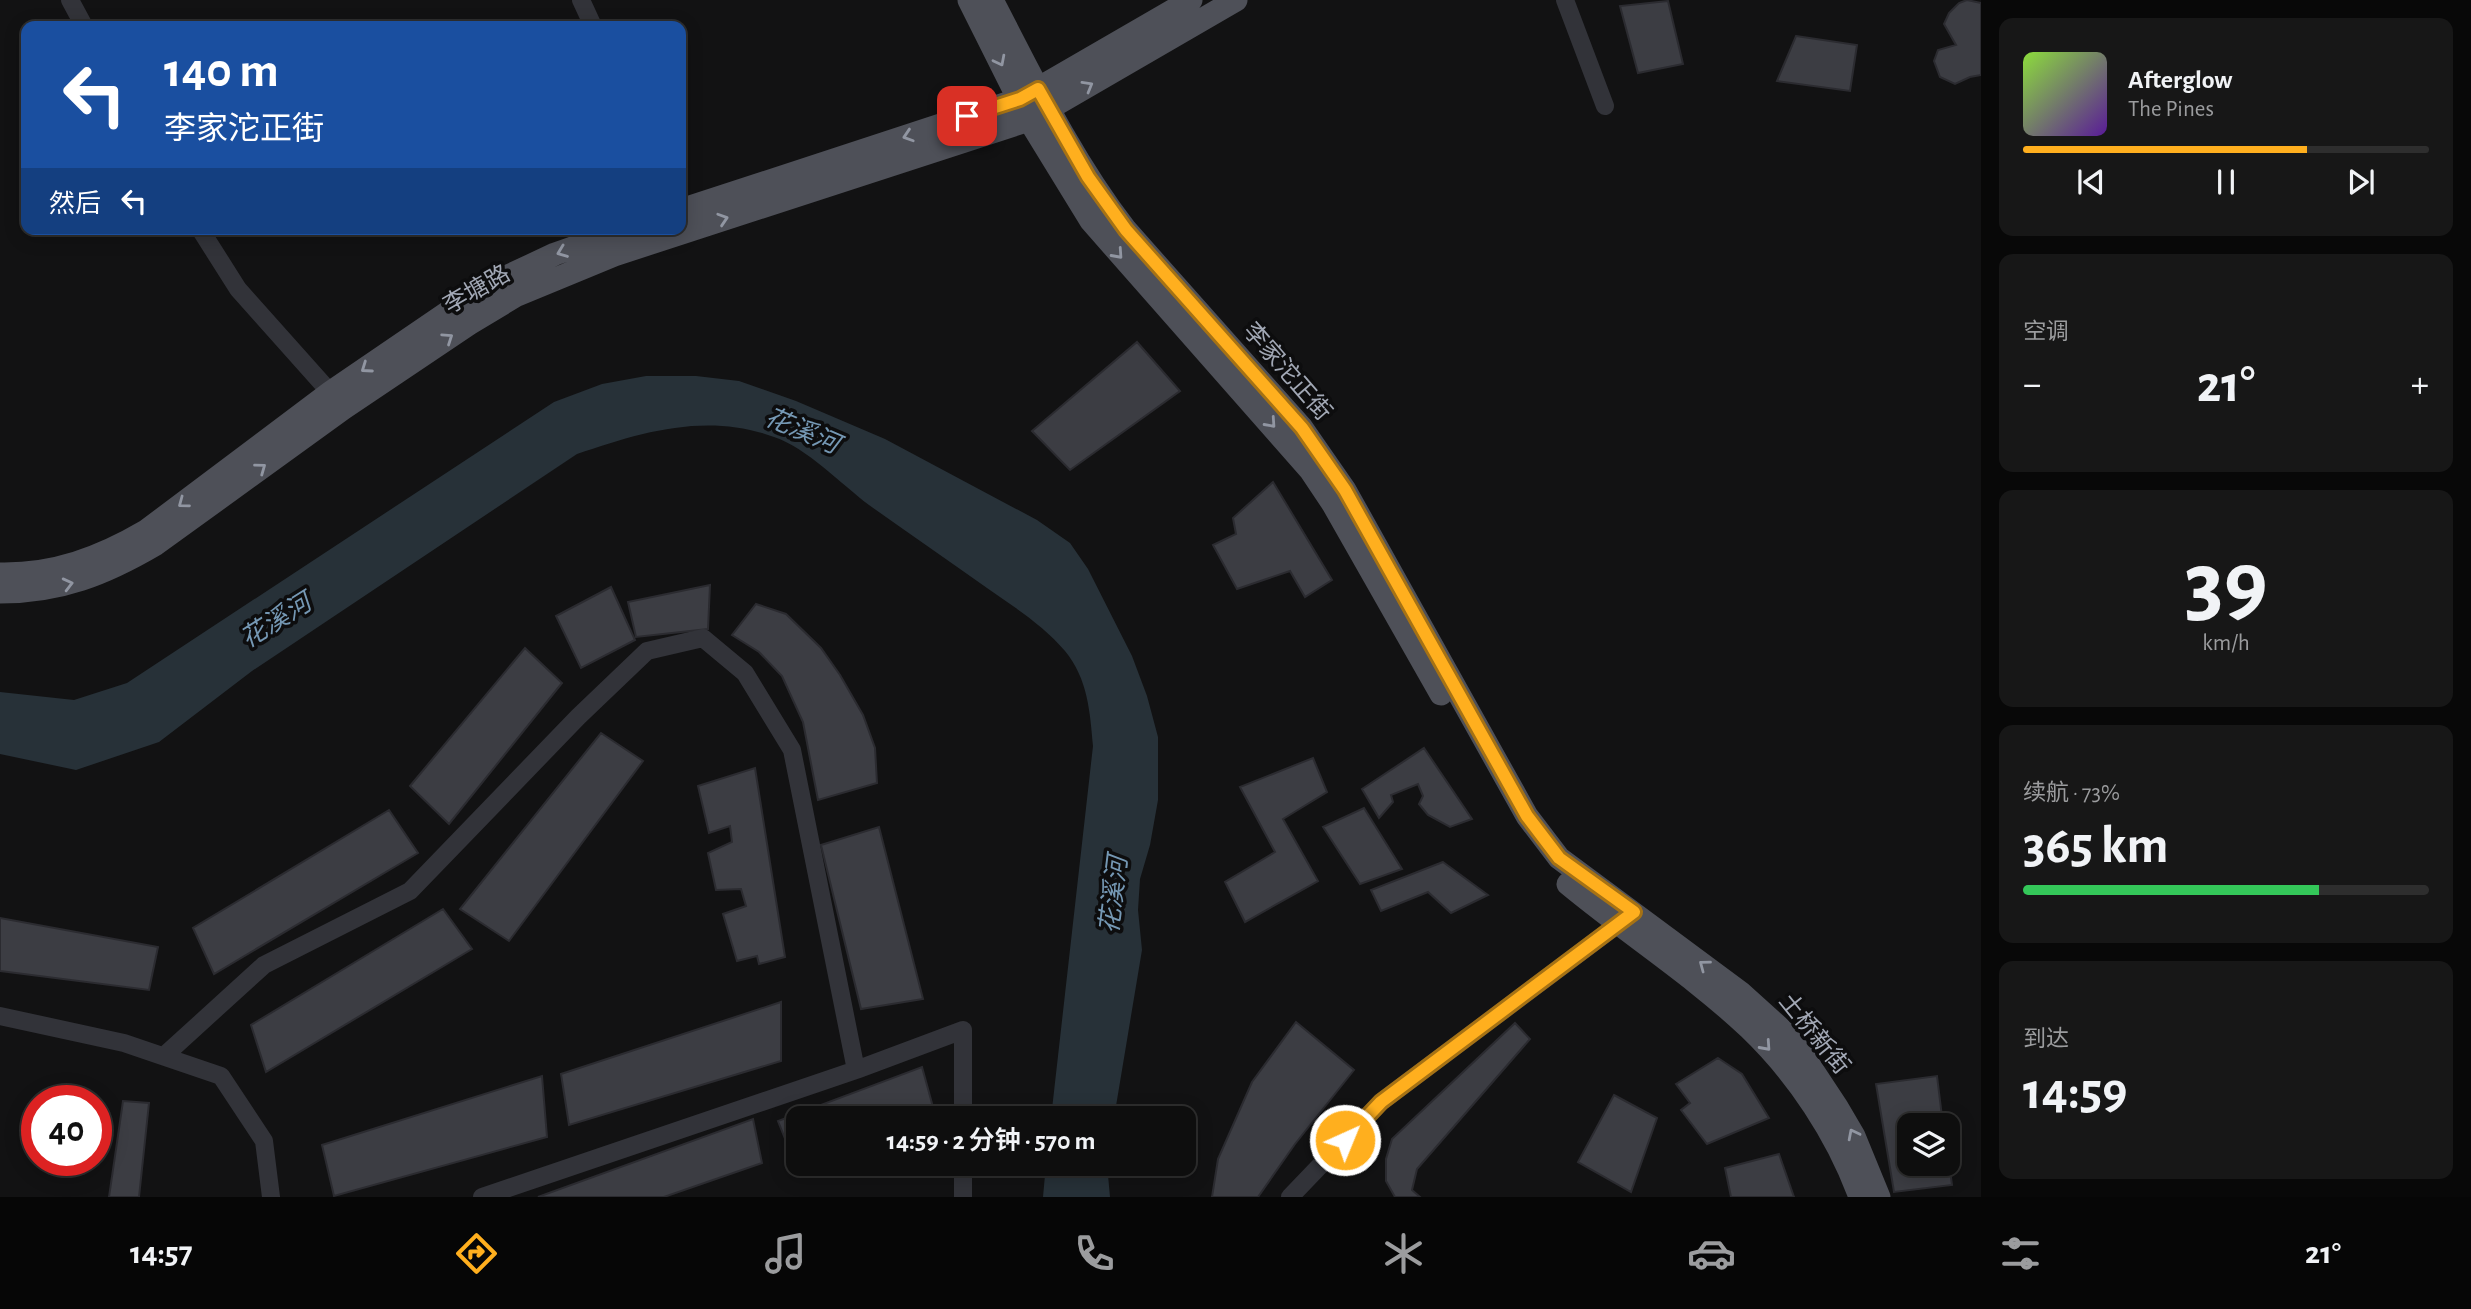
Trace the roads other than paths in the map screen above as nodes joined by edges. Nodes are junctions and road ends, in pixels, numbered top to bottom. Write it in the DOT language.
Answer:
graph roads {
  1 [pos="70,0"];
  2 [pos="580,0"];
  3 [pos="969,0"];
  4 [pos="992,0"];
  5 [pos="1191,0"];
  6 [pos="1236,0"];
  7 [pos="1565,0"];
  8 [pos="81,21"];
  9 [pos="590,21"];
  10 [pos="1034,104"];
  11 [pos="1605,106"];
  12 [pos="686,208"];
  13 [pos="686,229"];
  14 [pos="204,235"];
  15 [pos="609,235"];
  16 [pos="670,235"];
  17 [pos="337,400"];
  18 [pos="0,574"];
  19 [pos="0,592"];
  20 [pos="1627,918"];
  21 [pos="0,1016"];
  22 [pos="164,1056"];
  23 [pos="856,1070"];
  24 [pos="963,1106"];
  25 [pos="963,1176"];
  26 [pos="271,1197"];
  27 [pos="482,1197"];
  28 [pos="964,1197"];
  29 [pos="1290,1197"];
  30 [pos="1860,1197"];
  31 [pos="1880,1197"];
  1 -- 8 [label="street"];
  2 -- 9 [label="street"];
  3 -- 10 [label="main road, 李家沱正街, one-way"];
  4 -- 10 [label="main road, 李家沱正街"];
  5 -- 10 [label="main road"];
  10 -- 6 [label="main road, one-way"];
  7 -- 11 [label="street"];
  10 -- 12 [label="main road, one-way"];
  13 -- 10 [label="main road, 李塘路, one-way"];
  10 -- 20 [label="main road, 李家沱正街"];
  14 -- 17 [label="street"];
  15 -- 17 [label="main road, 李塘路, one-way"];
  17 -- 16 [label="main road, 李塘路, one-way"];
  17 -- 18 [label="main road, 李塘路, one-way"];
  19 -- 17 [label="main road, 李塘路, one-way"];
  20 -- 29 [label="street"];
  20 -- 30 [label="main road, 土桥新街, one-way"];
  31 -- 20 [label="main road, 土桥新街, one-way"];
  21 -- 22 [label="street"];
  22 -- 23 [label="street"];
  22 -- 26 [label="street"];
  23 -- 24 [label="street"];
  23 -- 27 [label="street"];
  25 -- 28 [label="street"];
}
